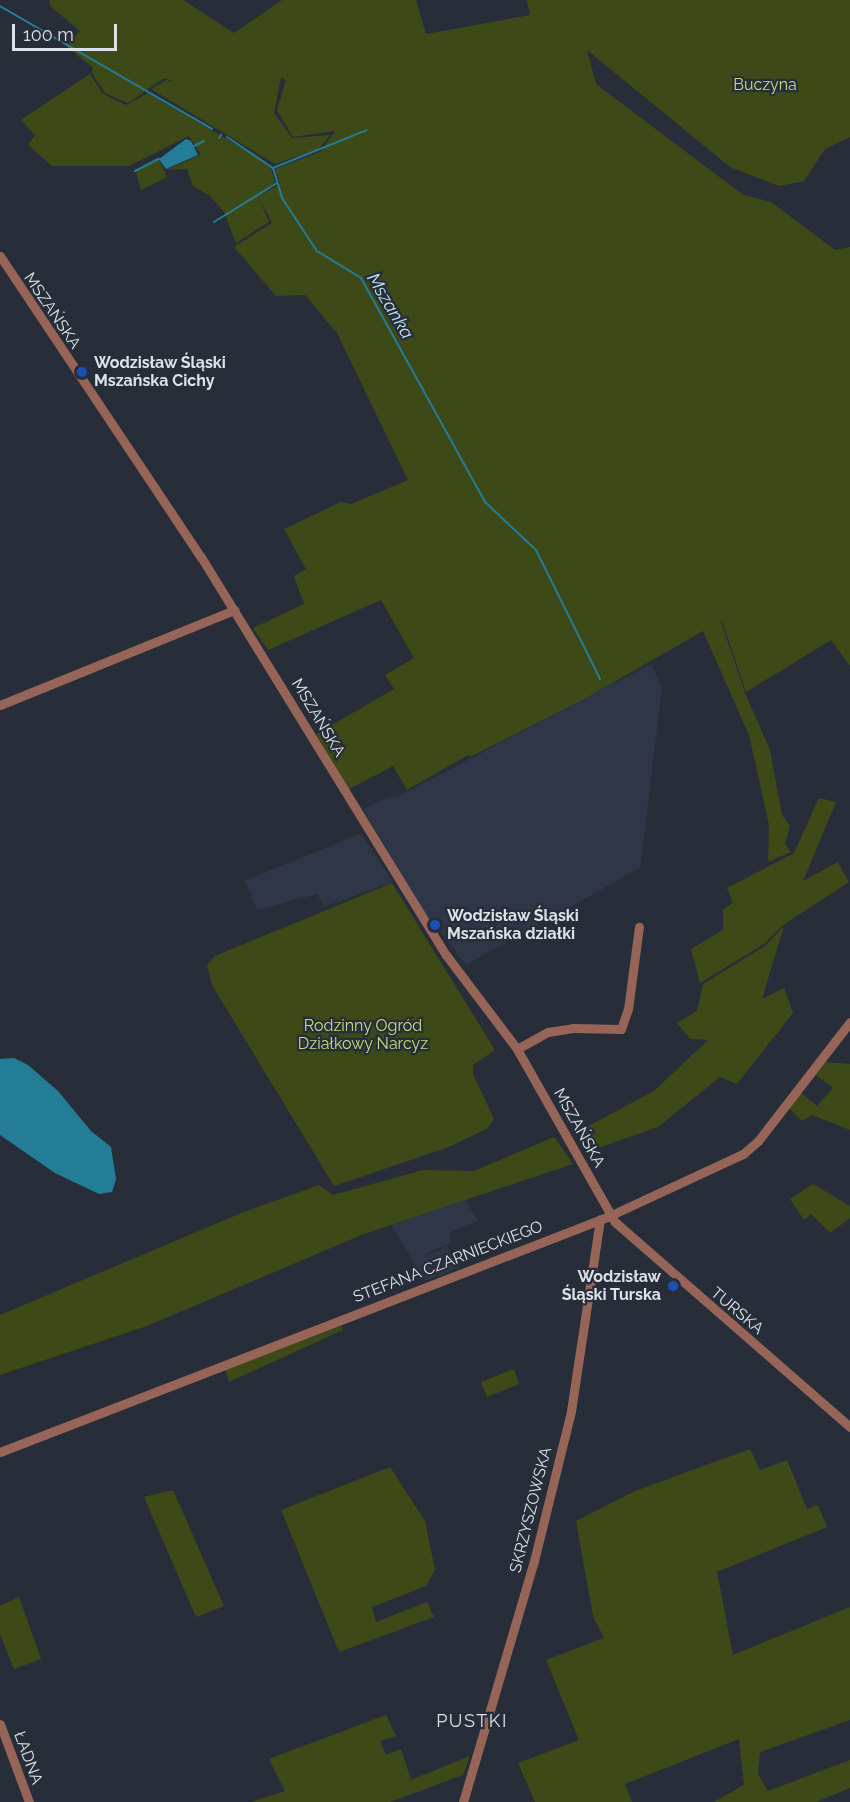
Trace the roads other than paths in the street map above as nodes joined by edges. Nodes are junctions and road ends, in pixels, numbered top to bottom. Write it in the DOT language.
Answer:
graph roads {
  1 [pos="0,256"];
  2 [pos="234,610"];
  3 [pos="0,705"];
  4 [pos="639,927"];
  5 [pos="850,1022"];
  6 [pos="517,1049"];
  7 [pos="609,1214"];
  8 [pos="600,1220"];
  9 [pos="850,1427"];
  10 [pos="0,1452"];
  11 [pos="0,1724"];
  12 [pos="29,1802"];
  13 [pos="463,1802"];
  1 -- 2 [label="street, MSZAŃSKA"];
  2 -- 3 [label="street"];
  2 -- 6 [label="street, MSZAŃSKA"];
  4 -- 6 [label="street"];
  5 -- 7 [label="street, STEFANA CZARNIECKIEGO"];
  6 -- 7 [label="street, MSZAŃSKA"];
  7 -- 8 [label="street, STEFANA CZARNIECKIEGO"];
  7 -- 9 [label="street, TURSKA"];
  8 -- 10 [label="street, STEFANA CZARNIECKIEGO"];
  8 -- 13 [label="street, SKRZYSZOWSKA"];
  11 -- 12 [label="street, ŁADNA"];
}
